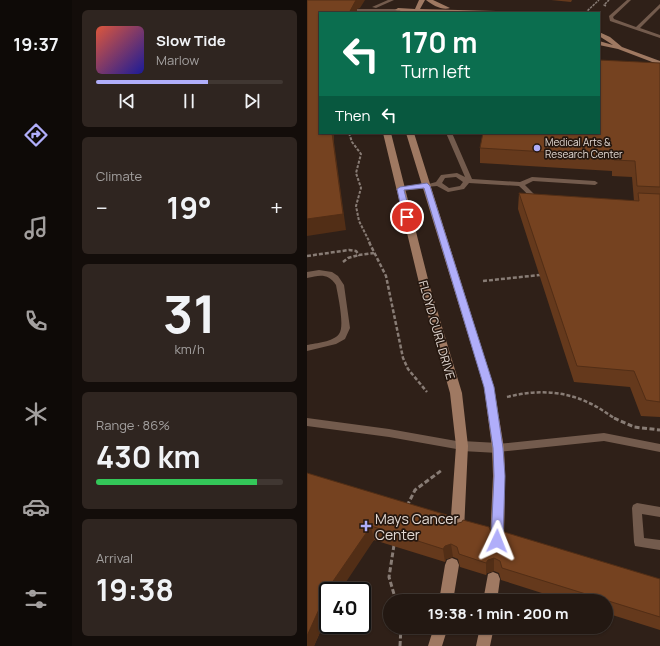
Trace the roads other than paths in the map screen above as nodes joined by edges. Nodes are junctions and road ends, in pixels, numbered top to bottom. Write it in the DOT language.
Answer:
graph roads {
  1 [pos="392,0"];
  2 [pos="422,0"];
  3 [pos="429,0"];
  4 [pos="629,0"];
  5 [pos="401,4"];
  6 [pos="660,5"];
  7 [pos="397,12"];
  8 [pos="415,12"];
  9 [pos="470,12"];
  10 [pos="637,29"];
  11 [pos="600,34"];
  12 [pos="660,37"];
  13 [pos="600,43"];
  14 [pos="620,48"];
  15 [pos="660,63"];
  16 [pos="387,134"];
  17 [pos="410,134"];
  18 [pos="449,134"];
  19 [pos="469,181"];
  20 [pos="595,183"];
  21 [pos="439,184"];
  22 [pos="521,184"];
  23 [pos="427,186"];
  24 [pos="400,189"];
  25 [pos="550,200"];
  26 [pos="307,275"];
  27 [pos="307,348"];
  28 [pos="307,422"];
  29 [pos="462,446"];
  30 [pos="498,448"];
  31 [pos="660,448"];
  32 [pos="660,512"];
  33 [pos="457,530"];
  34 [pos="497,541"];
  35 [pos="660,545"];
  36 [pos="452,565"];
  37 [pos="493,579"];
  38 [pos="447,594"];
  39 [pos="491,594"];
  40 [pos="439,634"];
  41 [pos="486,634"];
  42 [pos="435,646"];
  43 [pos="483,646"];
  1 -- 7 [label="lane"];
  2 -- 8 [label="street"];
  3 -- 9 [label="street"];
  4 -- 10 [label="lane"];
  5 -- 7 [label="street"];
  6 -- 10 [label="lane"];
  7 -- 8 [label="street"];
  8 -- 9 [label="street"];
  10 -- 12 [label="lane"];
  11 -- 14 [label="street"];
  13 -- 14 [label="street"];
  14 -- 15 [label="street"];
  16 -- 24 [label="street, FLOYD CURL DRIVE"];
  17 -- 23 [label="street"];
  18 -- 19 [label="lane"];
  19 -- 21 [label="lane"];
  19 -- 21 [label="lane"];
  19 -- 22 [label="lane"];
  20 -- 22 [label="lane"];
  21 -- 23 [label="lane"];
  22 -- 25 [label="lane"];
  23 -- 24 [label="street"];
  23 -- 30 [label="street"];
  24 -- 29 [label="street, FLOYD CURL DRIVE"];
  26 -- 27 [label="lane"];
  28 -- 29 [label="lane"];
  29 -- 30 [label="street"];
  29 -- 33 [label="street, FLOYD CURL DRIVE"];
  30 -- 31 [label="lane"];
  30 -- 34 [label="street"];
  32 -- 35 [label="lane"];
  36 -- 38 [label="street"];
  37 -- 39 [label="street"];
  40 -- 42 [label="street"];
  41 -- 43 [label="street"];
}
